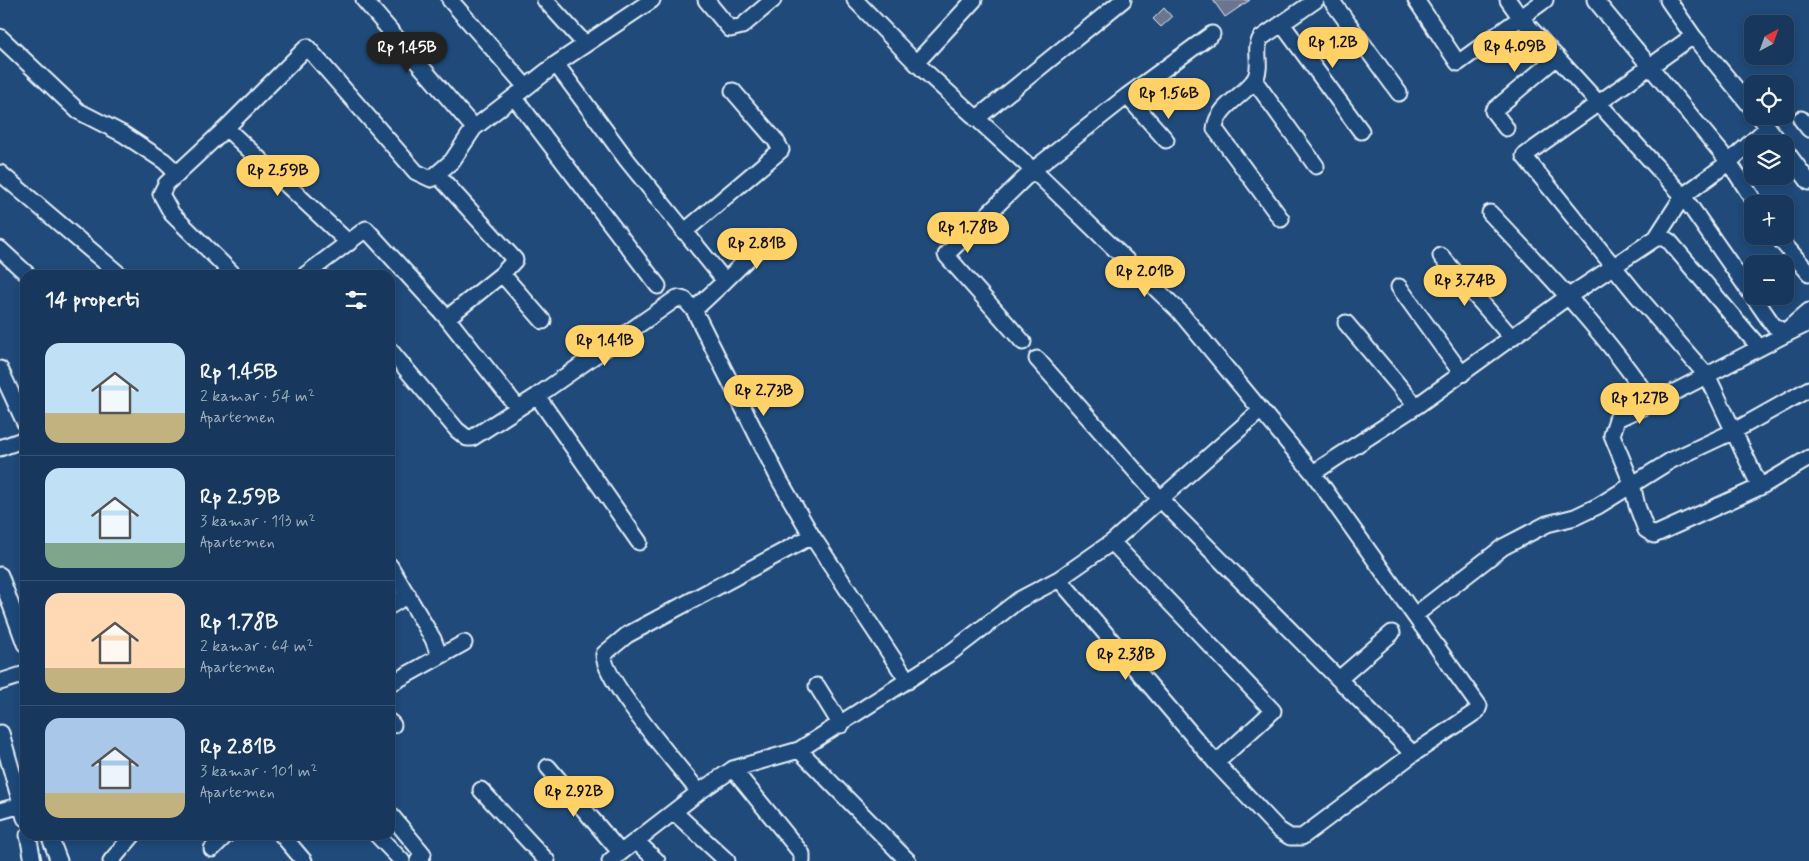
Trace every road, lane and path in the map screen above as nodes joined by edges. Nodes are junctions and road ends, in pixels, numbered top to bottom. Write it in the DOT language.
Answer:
graph roads {
  1 [pos="364,0"];
  2 [pos="450,0"];
  3 [pos="545,0"];
  4 [pos="652,0"];
  5 [pos="706,0"];
  6 [pos="773,0"];
  7 [pos="855,0"];
  8 [pos="974,0"];
  9 [pos="1123,0"];
  10 [pos="1316,0"];
  11 [pos="1331,0"];
  12 [pos="1416,0"];
  13 [pos="1508,0"];
  14 [pos="1545,0"];
  15 [pos="1595,0"];
  16 [pos="1668,0"];
  17 [pos="1520,17"];
  18 [pos="1282,24"];
  19 [pos="1212,34"];
  20 [pos="1693,36"];
  21 [pos="0,37"];
  22 [pos="585,44"];
  23 [pos="1557,58"];
  24 [pos="916,63"];
  25 [pos="556,64"];
  26 [pos="1650,68"];
  27 [pos="1254,80"];
  28 [pos="733,91"];
  29 [pos="520,92"];
  30 [pos="1399,93"];
  31 [pos="1127,96"];
  32 [pos="1744,98"];
  33 [pos="1599,104"];
  34 [pos="976,119"];
  35 [pos="1761,125"];
  36 [pos="1766,125"];
  37 [pos="226,128"];
  38 [pos="474,128"];
  39 [pos="1506,128"];
  40 [pos="1361,131"];
  41 [pos="1774,135"];
  42 [pos="1166,140"];
  43 [pos="1729,162"];
  44 [pos="1794,162"];
  45 [pos="1316,166"];
  46 [pos="1033,170"];
  47 [pos="0,173"];
  48 [pos="178,174"];
  49 [pos="438,174"];
  50 [pos="1809,182"];
  51 [pos="1750,195"];
  52 [pos="1683,196"];
  53 [pos="1490,213"];
  54 [pos="1281,219"];
  55 [pos="684,232"];
  56 [pos="768,238"];
  57 [pos="1656,238"];
  58 [pos="349,243"];
  59 [pos="1785,245"];
  60 [pos="0,250"];
  61 [pos="1441,256"];
  62 [pos="1613,266"];
  63 [pos="22,270"];
  64 [pos="114,270"];
  65 [pos="229,270"];
  66 [pos="317,270"];
  67 [pos="1809,273"];
  68 [pos="502,274"];
  69 [pos="725,281"];
  70 [pos="1744,283"];
  71 [pos="658,286"];
  72 [pos="1399,287"];
  73 [pos="1569,296"];
  74 [pos="1759,305"];
  75 [pos="694,310"];
  76 [pos="1809,311"];
  77 [pos="447,318"];
  78 [pos="543,321"];
  79 [pos="1346,323"];
  80 [pos="1809,323"];
  81 [pos="1512,338"];
  82 [pos="1023,342"];
  83 [pos="1759,347"];
  84 [pos="395,356"];
  85 [pos="1036,359"];
  86 [pos="0,369"];
  87 [pos="1462,374"];
  88 [pos="1708,377"];
  89 [pos="1809,389"];
  90 [pos="537,396"];
  91 [pos="1652,403"];
  92 [pos="1416,406"];
  93 [pos="518,408"];
  94 [pos="1260,411"];
  95 [pos="20,412"];
  96 [pos="1734,431"];
  97 [pos="20,441"];
  98 [pos="0,448"];
  99 [pos="1809,458"];
  100 [pos="1314,473"];
  101 [pos="1632,484"];
  102 [pos="1760,487"];
  103 [pos="1161,500"];
  104 [pos="812,536"];
  105 [pos="639,542"];
  106 [pos="1112,542"];
  107 [pos="0,575"];
  108 [pos="395,577"];
  109 [pos="1059,579"];
  110 [pos="408,595"];
  111 [pos="395,603"];
  112 [pos="1415,615"];
  113 [pos="20,630"];
  114 [pos="1392,633"];
  115 [pos="464,643"];
  116 [pos="438,655"];
  117 [pos="20,676"];
  118 [pos="1338,679"];
  119 [pos="395,681"];
  120 [pos="0,682"];
  121 [pos="908,682"];
  122 [pos="817,686"];
  123 [pos="841,725"];
  124 [pos="1,734"];
  125 [pos="799,750"];
  126 [pos="1413,754"];
  127 [pos="1216,763"];
  128 [pos="548,767"];
  129 [pos="733,770"];
  130 [pos="481,790"];
  131 [pos="699,792"];
  132 [pos="20,796"];
  133 [pos="20,809"];
  134 [pos="0,811"];
  135 [pos="674,812"];
  136 [pos="395,820"];
  137 [pos="29,840"];
  138 [pos="51,840"];
  139 [pos="126,840"];
  140 [pos="221,840"];
  141 [pos="286,840"];
  142 [pos="382,840"];
  143 [pos="636,841"];
  144 [pos="212,849"];
  145 [pos="615,857"];
  146 [pos="34,861"];
  147 [pos="59,861"];
  148 [pos="111,861"];
  149 [pos="304,861"];
  150 [pos="402,861"];
  151 [pos="418,861"];
  152 [pos="547,861"];
  153 [pos="657,861"];
  154 [pos="727,861"];
  155 [pos="802,861"];
  156 [pos="908,861"];
  1 -- 38 [label="street"];
  2 -- 29 [label="street"];
  3 -- 22 [label="street"];
  4 -- 22 [label="street"];
  5 -- 6 [label="street"];
  7 -- 24 [label="street"];
  8 -- 24 [label="street"];
  9 -- 34 [label="street"];
  10 -- 18 [label="street"];
  11 -- 30 [label="street"];
  12 -- 17 [label="street"];
  13 -- 17 [label="street"];
  14 -- 17 [label="street"];
  15 -- 26 [label="street"];
  16 -- 20 [label="street"];
  17 -- 23 [label="street"];
  18 -- 27 [label="street"];
  18 -- 40 [label="street"];
  19 -- 31 [label="street"];
  20 -- 26 [label="street"];
  20 -- 32 [label="street"];
  21 -- 48 [label="street"];
  22 -- 25 [label="street"];
  23 -- 33 [label="street"];
  23 -- 39 [label="street"];
  24 -- 34 [label="street"];
  25 -- 29 [label="street"];
  25 -- 55 [label="street"];
  26 -- 33 [label="street"];
  26 -- 43 [label="street"];
  27 -- 45 [label="street"];
  27 -- 54 [label="street"];
  28 -- 55 [label="street"];
  29 -- 38 [label="street"];
  29 -- 71 [label="street"];
  31 -- 42 [label="street"];
  31 -- 46 [label="street"];
  33 -- 52 [label="street"];
  33 -- 62 [label="street"];
  34 -- 46 [label="street"];
  35 -- 43 [label="street"];
  36 -- 41 [label="street"];
  37 -- 48 [label="street"];
  37 -- 49 [label="street"];
  37 -- 58 [label="street"];
  38 -- 49 [label="street"];
  43 -- 51 [label="street"];
  43 -- 52 [label="street"];
  44 -- 50 [label="street"];
  46 -- 82 [label="street"];
  46 -- 94 [label="street"];
  47 -- 64 [label="street"];
  48 -- 65 [label="street"];
  49 -- 68 [label="street"];
  52 -- 57 [label="street"];
  52 -- 70 [label="street"];
  53 -- 73 [label="street"];
  55 -- 69 [label="street"];
  56 -- 69 [label="street"];
  57 -- 62 [label="street"];
  57 -- 83 [label="street"];
  58 -- 66 [label="street"];
  58 -- 77 [label="street"];
  59 -- 67 [label="street"];
  60 -- 63 [label="street"];
  61 -- 81 [label="street"];
  62 -- 73 [label="street"];
  62 -- 88 [label="street"];
  68 -- 77 [label="street"];
  68 -- 78 [label="street"];
  69 -- 75 [label="street"];
  72 -- 87 [label="street"];
  73 -- 81 [label="street"];
  73 -- 91 [label="street"];
  74 -- 76 [label="street"];
  75 -- 90 [label="street"];
  75 -- 104 [label="street"];
  77 -- 93 [label="street"];
  79 -- 92 [label="street"];
  80 -- 83 [label="street"];
  81 -- 87 [label="street"];
  83 -- 88 [label="street"];
  84 -- 93 [label="street"];
  85 -- 103 [label="street"];
  86 -- 95 [label="street"];
  87 -- 92 [label="street"];
  88 -- 91 [label="street"];
  88 -- 96 [label="street"];
  89 -- 96 [label="street"];
  90 -- 93 [label="street"];
  90 -- 105 [label="street"];
  91 -- 101 [label="street"];
  92 -- 100 [label="street"];
  94 -- 100 [label="street"];
  94 -- 103 [label="street"];
  96 -- 101 [label="street"];
  96 -- 102 [label="street"];
  97 -- 98 [label="street"];
  99 -- 102 [label="street"];
  100 -- 112 [label="street"];
  101 -- 102 [label="street"];
  101 -- 112 [label="street"];
  103 -- 106 [label="street"];
  103 -- 118 [label="street"];
  104 -- 121 [label="street"];
  104 -- 131 [label="street"];
  106 -- 109 [label="street"];
  106 -- 127 [label="street"];
  107 -- 113 [label="street"];
  108 -- 110 [label="street"];
  109 -- 121 [label="street"];
  109 -- 127 [label="street"];
  110 -- 111 [label="street"];
  110 -- 116 [label="street"];
  112 -- 126 [label="street"];
  114 -- 118 [label="street"];
  115 -- 116 [label="street"];
  116 -- 119 [label="street"];
  117 -- 120 [label="street"];
  118 -- 126 [label="street"];
  121 -- 123 [label="street"];
  122 -- 123 [label="street"];
  123 -- 125 [label="street"];
  124 -- 132 [label="street"];
  125 -- 129 [label="street"];
  125 -- 156 [label="street"];
  126 -- 127 [label="street"];
  128 -- 145 [label="street"];
  129 -- 131 [label="street"];
  129 -- 155 [label="street"];
  130 -- 152 [label="street"];
  131 -- 135 [label="street"];
  133 -- 134 [label="street"];
  135 -- 143 [label="street"];
  135 -- 154 [label="street"];
  136 -- 151 [label="street"];
  137 -- 146 [label="street"];
  138 -- 147 [label="street"];
  139 -- 148 [label="street"];
  140 -- 144 [label="street"];
  141 -- 149 [label="street"];
  142 -- 150 [label="street"];
  143 -- 145 [label="street"];
  143 -- 153 [label="street"];
}
